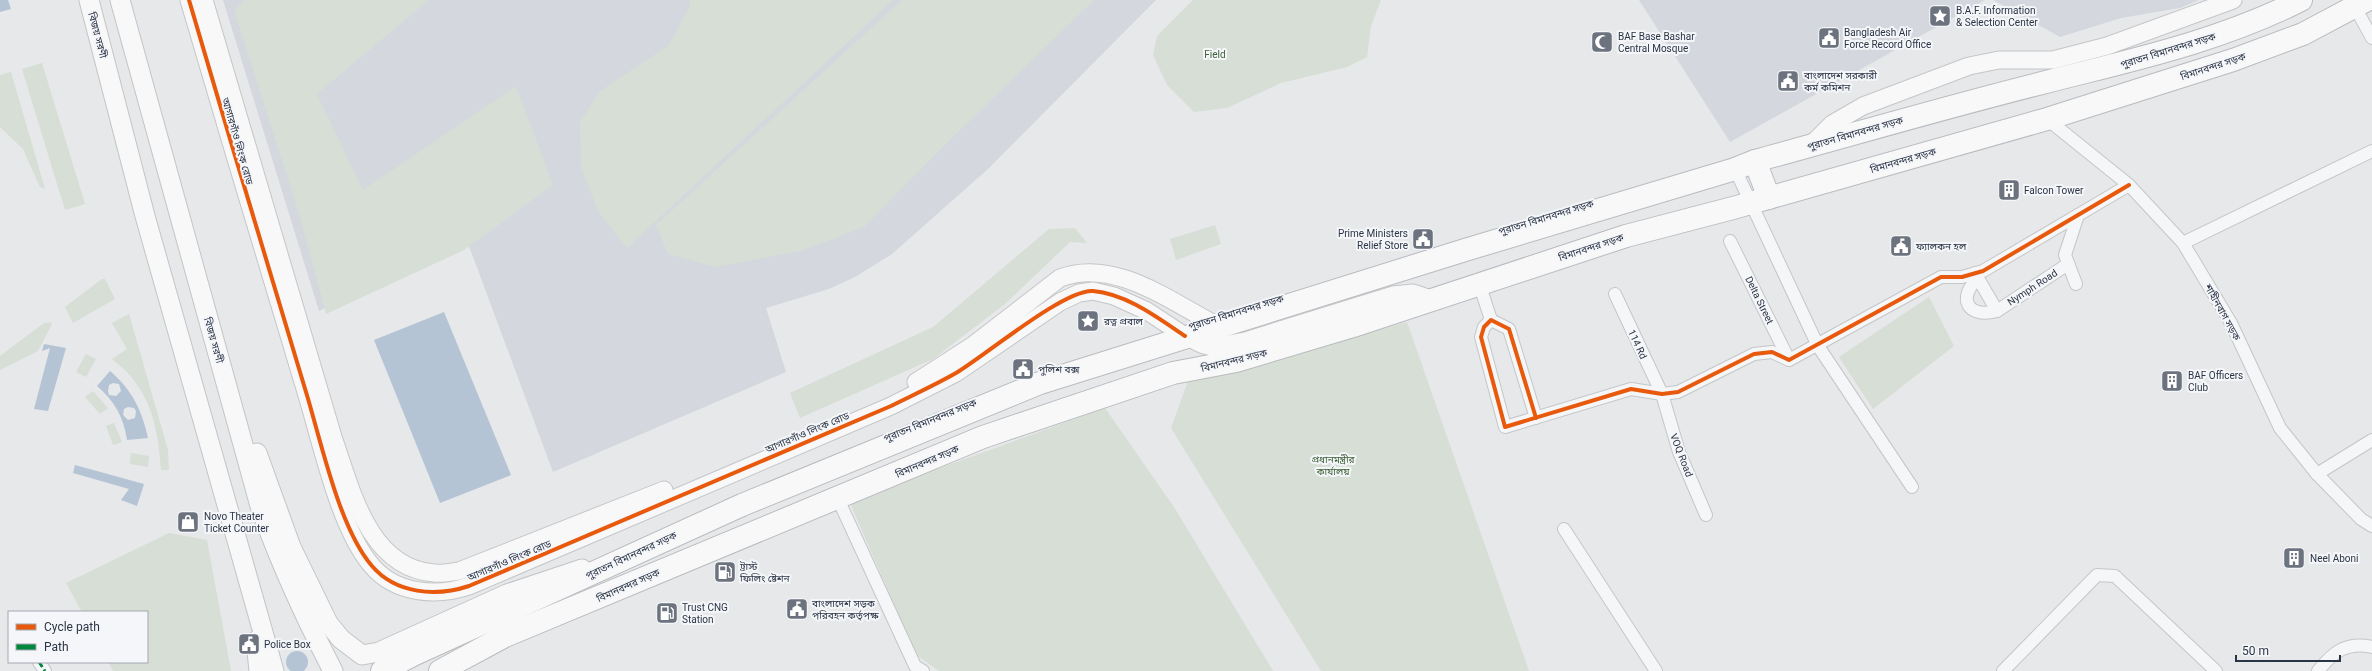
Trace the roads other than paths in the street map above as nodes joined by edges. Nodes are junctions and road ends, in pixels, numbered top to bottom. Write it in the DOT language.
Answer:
graph roads {
  1 [pos="88,0"];
  2 [pos="120,0"];
  3 [pos="189,0"];
  4 [pos="204,0"];
  5 [pos="2233,0"];
  6 [pos="2301,0"];
  7 [pos="2361,4"];
  8 [pos="2372,38"];
  9 [pos="2047,119"];
  10 [pos="1810,146"];
  11 [pos="2372,151"];
  12 [pos="1755,161"];
  13 [pos="1735,169"];
  14 [pos="2129,186"];
  15 [pos="1760,200"];
  16 [pos="2078,215"];
  17 [pos="1730,241"];
  18 [pos="2183,243"];
  19 [pos="2068,264"];
  20 [pos="1977,275"];
  21 [pos="1479,283"];
  22 [pos="2076,284"];
  23 [pos="1615,294"];
  24 [pos="1432,299"];
  25 [pos="1997,311"];
  26 [pos="1491,320"];
  27 [pos="1218,326"];
  28 [pos="1185,336"];
  29 [pos="1163,344"];
  30 [pos="1818,346"];
  31 [pos="1789,360"];
  32 [pos="1106,362"];
  33 [pos="1173,373"];
  34 [pos="1116,392"];
  35 [pos="1662,394"];
  36 [pos="1536,418"];
  37 [pos="240,431"];
  38 [pos="2372,440"];
  39 [pos="2317,474"];
  40 [pos="1912,487"];
  41 [pos="838,499"];
  42 [pos="1706,515"];
  43 [pos="2372,526"];
  44 [pos="1564,529"];
  45 [pos="622,558"];
  46 [pos="252,596"];
  47 [pos="2372,647"];
  48 [pos="259,671"];
  49 [pos="274,671"];
  50 [pos="333,671"];
  51 [pos="382,671"];
  52 [pos="440,671"];
  53 [pos="923,671"];
  54 [pos="1656,671"];
  55 [pos="2003,671"];
  56 [pos="2216,671"];
  57 [pos="2318,671"];
  1 -- 46 [label="main road, বিজয় সরণী"];
  2 -- 37 [label="main road, বিজয় সরণী"];
  3 -- 28 [label="main road, আগারগাঁও লিংক রোড"];
  4 -- 27 [label="main road, আগারগাঁও লিংক রোড"];
  5 -- 10 [label="main road"];
  6 -- 10 [label="highway, পুরাতন বিমানবন্দর সড়ক"];
  7 -- 8 [label="street"];
  7 -- 9 [label="highway, বিমানবন্দর সড়ক"];
  9 -- 14 [label="street, শাহীনবাগ সড়ক"];
  9 -- 15 [label="highway, বিমানবন্দর সড়ক"];
  10 -- 12 [label="highway, পুরাতন বিমানবন্দর সড়ক"];
  11 -- 18 [label="street"];
  12 -- 13 [label="highway, পুরাতন বিমানবন্দর সড়ক"];
  12 -- 15 [label="highway"];
  13 -- 15 [label="street"];
  13 -- 27 [label="highway, পুরাতন বিমানবন্দর সড়ক"];
  14 -- 16 [label="street"];
  14 -- 18 [label="street, শাহীনবাগ সড়ক"];
  15 -- 21 [label="highway, বিমানবন্দর সড়ক"];
  15 -- 30 [label="street"];
  16 -- 19 [label="street"];
  16 -- 20 [label="street"];
  17 -- 31 [label="street, Delta Street"];
  18 -- 39 [label="street, শাহীনবাগ সড়ক"];
  19 -- 22 [label="street"];
  19 -- 25 [label="street, Nymph Road"];
  20 -- 25 [label="street, Nymph Road"];
  20 -- 25 [label="street, Nymph Road"];
  20 -- 30 [label="street"];
  21 -- 24 [label="highway, বিমানবন্দর সড়ক"];
  21 -- 26 [label="street"];
  23 -- 35 [label="street, 114 Rd"];
  24 -- 28 [label="main road, বিমানবন্দর সড়ক"];
  24 -- 33 [label="highway, বিমানবন্দর সড়ক"];
  26 -- 36 [label="street"];
  26 -- 36 [label="street"];
  27 -- 28 [label="highway, পুরাতন বিমানবন্দর সড়ক"];
  28 -- 29 [label="highway, পুরাতন বিমানবন্দর সড়ক"];
  29 -- 32 [label="highway, পুরাতন বিমানবন্দর সড়ক"];
  29 -- 33 [label="highway"];
  30 -- 31 [label="street"];
  30 -- 40 [label="street"];
  31 -- 35 [label="street"];
  32 -- 34 [label="highway"];
  32 -- 45 [label="highway, পুরাতন বিমানবন্দর সড়ক"];
  33 -- 34 [label="highway, বিমানবন্দর সড়ক"];
  34 -- 41 [label="highway, বিমানবন্দর সড়ক"];
  35 -- 36 [label="street"];
  35 -- 42 [label="street, VOQ Road"];
  37 -- 45 [label="main road"];
  37 -- 50 [label="main road, বিজয় সরণী"];
  38 -- 39 [label="street"];
  39 -- 43 [label="street, শাহীনবাগ সড়ক"];
  41 -- 52 [label="highway, বিমানবন্দর সড়ক"];
  41 -- 53 [label="street"];
  44 -- 54 [label="street"];
  45 -- 51 [label="highway, পুরাতন বিমানবন্দর সড়ক"];
  46 -- 48 [label="main road"];
  46 -- 49 [label="main road, বিজয় সরণী"];
  47 -- 57 [label="street"];
  55 -- 56 [label="street"];
}
